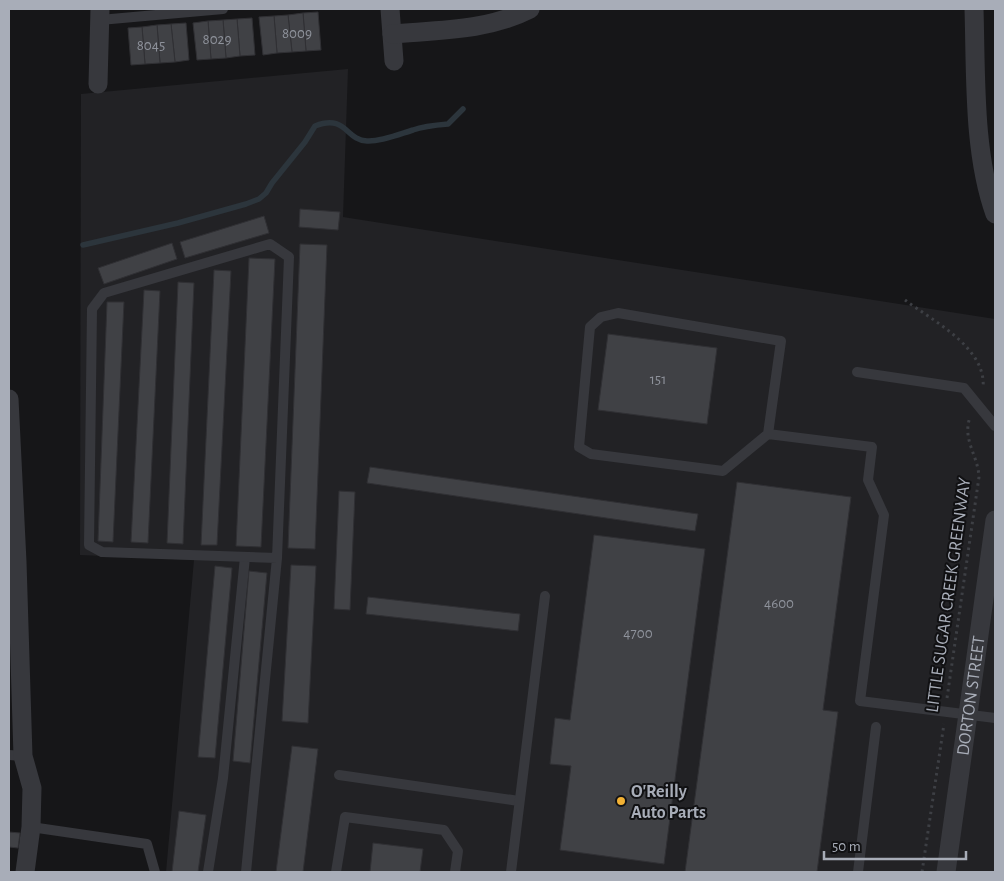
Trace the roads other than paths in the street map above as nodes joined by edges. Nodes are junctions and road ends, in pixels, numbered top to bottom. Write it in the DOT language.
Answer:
graph roads {
  1 [pos="223,9"];
  2 [pos="390,9"];
  3 [pos="530,9"];
  4 [pos="974,9"];
  5 [pos="100,14"];
  6 [pos="392,34"];
  7 [pos="394,60"];
  8 [pos="98,84"];
  9 [pos="995,214"];
  10 [pos="857,372"];
  11 [pos="9,399"];
  12 [pos="995,426"];
  13 [pos="768,434"];
  14 [pos="10,446"];
  15 [pos="995,520"];
  16 [pos="245,557"];
  17 [pos="278,558"];
  18 [pos="545,596"];
  19 [pos="968,715"];
  20 [pos="995,718"];
  21 [pos="876,727"];
  22 [pos="16,756"];
  23 [pos="339,775"];
  24 [pos="519,801"];
  25 [pos="31,827"];
  26 [pos="25,872"];
  27 [pos="155,872"];
  28 [pos="208,872"];
  29 [pos="246,872"];
  30 [pos="336,872"];
  31 [pos="455,872"];
  32 [pos="511,872"];
  33 [pos="858,872"];
  34 [pos="946,872"];
  1 -- 5 [label="lane"];
  2 -- 6 [label="street"];
  3 -- 6 [label="street"];
  4 -- 9 [label="street"];
  5 -- 8 [label="street"];
  6 -- 7 [label="street"];
  10 -- 12 [label="lane"];
  11 -- 14 [label="street"];
  13 -- 13 [label="lane"];
  13 -- 19 [label="lane"];
  14 -- 22 [label="street"];
  15 -- 19 [label="street, DORTON STREET"];
  16 -- 17 [label="lane"];
  16 -- 17 [label="lane"];
  16 -- 28 [label="lane"];
  17 -- 29 [label="lane"];
  18 -- 24 [label="lane"];
  19 -- 20 [label="lane"];
  19 -- 34 [label="street, DORTON STREET"];
  21 -- 33 [label="lane"];
  22 -- 25 [label="street"];
  23 -- 24 [label="lane"];
  24 -- 32 [label="lane"];
  25 -- 26 [label="street"];
  25 -- 27 [label="lane"];
  30 -- 31 [label="lane"];
}
